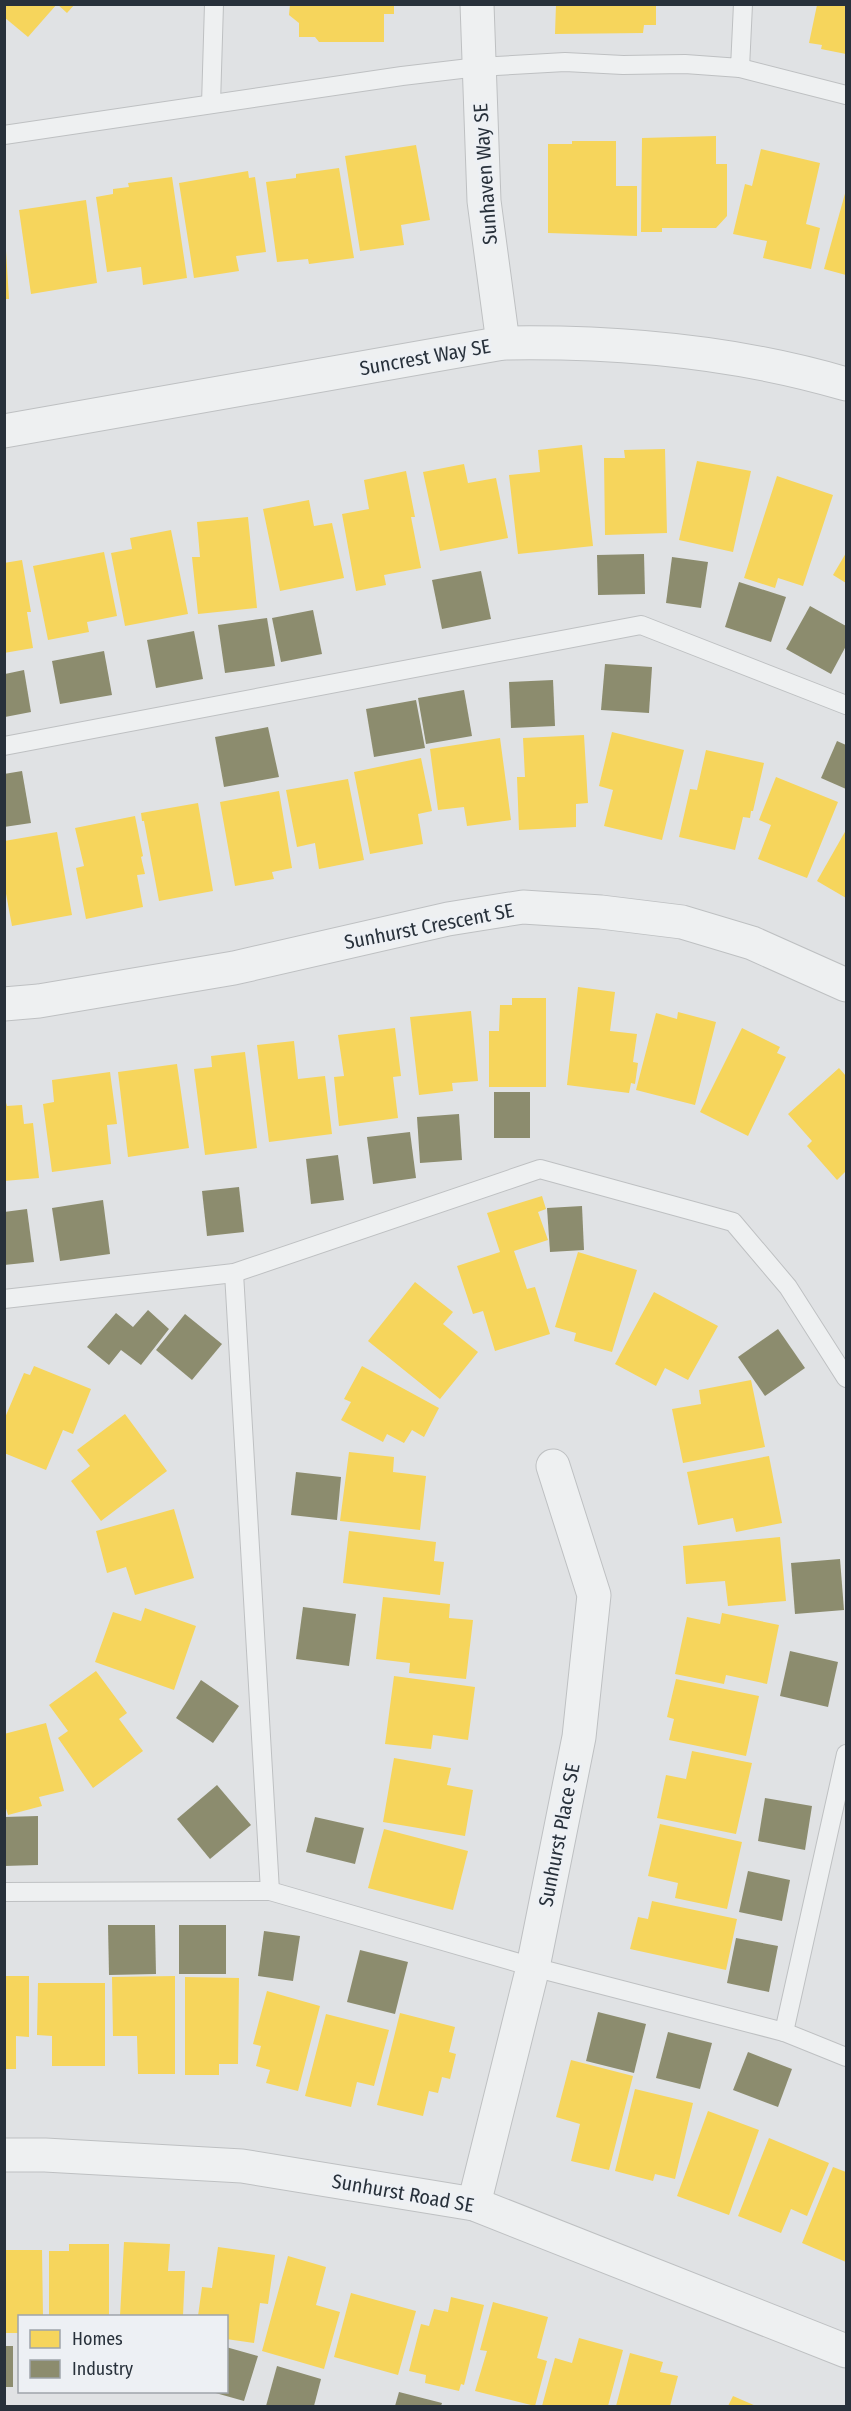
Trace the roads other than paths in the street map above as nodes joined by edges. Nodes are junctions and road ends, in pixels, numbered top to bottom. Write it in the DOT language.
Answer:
graph roads {
  1 [pos="214,4"];
  2 [pos="477,4"];
  3 [pos="743,4"];
  4 [pos="478,67"];
  5 [pos="740,68"];
  6 [pos="846,95"];
  7 [pos="211,104"];
  8 [pos="4,135"];
  9 [pos="503,343"];
  10 [pos="846,384"];
  11 [pos="4,431"];
  12 [pos="846,705"];
  13 [pos="4,746"];
  14 [pos="846,985"];
  15 [pos="4,1004"];
  16 [pos="234,1274"];
  17 [pos="4,1299"];
  18 [pos="846,1378"];
  19 [pos="553,1466"];
  20 [pos="846,1754"];
  21 [pos="270,1891"];
  22 [pos="4,1893"];
  23 [pos="533,1967"];
  24 [pos="784,2032"];
  25 [pos="846,2057"];
  26 [pos="4,2155"];
  27 [pos="474,2204"];
  28 [pos="846,2351"];
  1 -- 7 [label="lane"];
  2 -- 4 [label="street, Sunhaven Way SE"];
  3 -- 5 [label="lane"];
  4 -- 5 [label="lane"];
  4 -- 7 [label="lane"];
  4 -- 9 [label="street, Sunhaven Way SE"];
  5 -- 6 [label="lane"];
  7 -- 8 [label="lane"];
  9 -- 10 [label="street, Suncrest Way SE"];
  9 -- 11 [label="street, Suncrest Way SE"];
  12 -- 13 [label="lane"];
  14 -- 15 [label="street, Sunhurst Crescent SE"];
  16 -- 17 [label="lane"];
  16 -- 18 [label="lane"];
  16 -- 21 [label="lane"];
  19 -- 23 [label="street, Sunhurst Place SE"];
  20 -- 24 [label="lane"];
  21 -- 22 [label="lane"];
  21 -- 23 [label="lane"];
  23 -- 24 [label="lane"];
  23 -- 27 [label="street, Sunhurst Place SE"];
  24 -- 25 [label="lane"];
  26 -- 27 [label="street, Sunhurst Road SE"];
  27 -- 28 [label="street, Sunhurst Road SE"];
}
